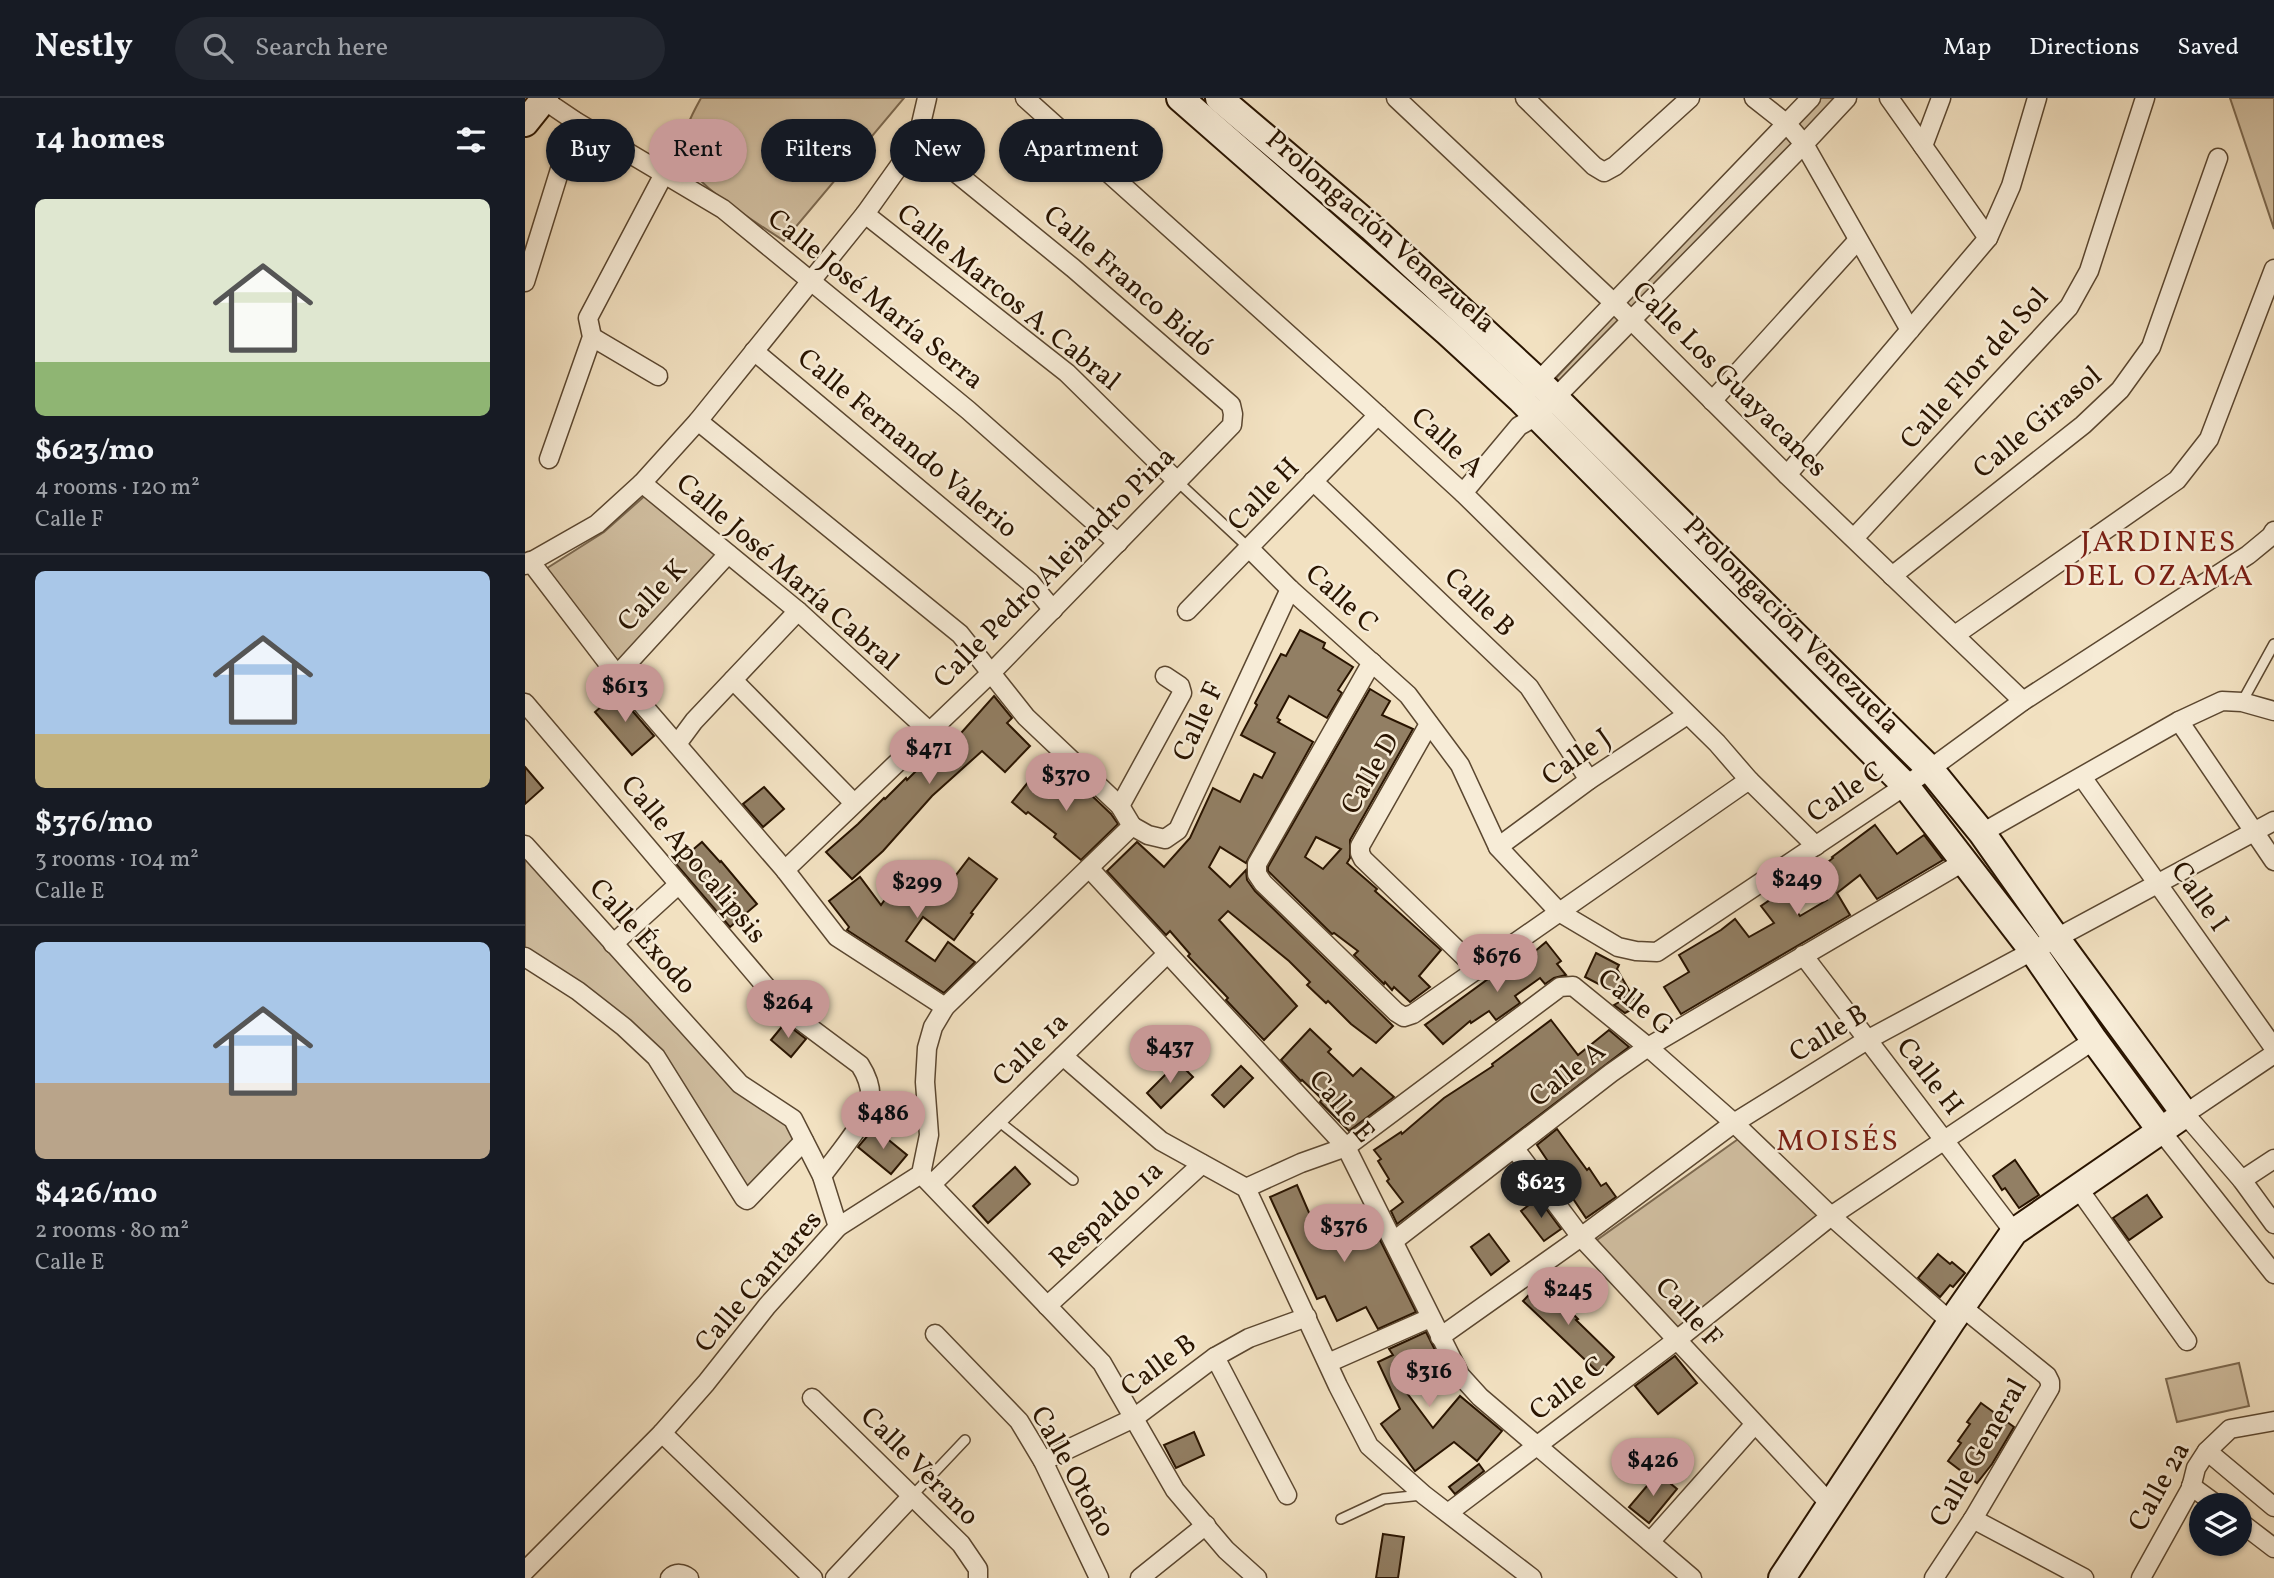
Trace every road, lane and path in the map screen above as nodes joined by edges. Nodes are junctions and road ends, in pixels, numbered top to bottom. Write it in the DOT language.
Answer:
graph roads {
  1 [pos="927,98"];
  2 [pos="1025,98"];
  3 [pos="1180,98"];
  4 [pos="1219,98"];
  5 [pos="1396,98"];
  6 [pos="1689,98"];
  7 [pos="1754,98"];
  8 [pos="1811,98"];
  9 [pos="1847,98"];
  10 [pos="1889,98"];
  11 [pos="1941,98"];
  12 [pos="2037,98"];
  13 [pos="2145,98"];
  14 [pos="545,99"];
  15 [pos="1536,102"];
  16 [pos="572,119"];
  17 [pos="923,119"];
  18 [pos="525,124"];
  19 [pos="1787,124"];
  20 [pos="1804,144"];
  21 [pos="1923,146"];
  22 [pos="2218,158"];
  23 [pos="890,180"];
  24 [pos="556,182"];
  25 [pos="660,182"];
  26 [pos="680,182"];
  27 [pos="968,182"];
  28 [pos="865,214"];
  29 [pos="1989,238"];
  30 [pos="1858,240"];
  31 [pos="2274,269"];
  32 [pos="525,282"];
  33 [pos="810,282"];
  34 [pos="1615,304"];
  35 [pos="1630,321"];
  36 [pos="1910,330"];
  37 [pos="592,337"];
  38 [pos="754,351"];
  39 [pos="658,376"];
  40 [pos="1712,401"];
  41 [pos="1534,404"];
  42 [pos="1233,414"];
  43 [pos="1378,415"];
  44 [pos="698,421"];
  45 [pos="549,459"];
  46 [pos="1787,475"];
  47 [pos="1313,481"];
  48 [pos="1178,482"];
  49 [pos="642,483"];
  50 [pos="1463,493"];
  51 [pos="2274,531"];
  52 [pos="1854,538"];
  53 [pos="1118,543"];
  54 [pos="1249,548"];
  55 [pos="728,554"];
  56 [pos="527,563"];
  57 [pos="1892,576"];
  58 [pos="1290,589"];
  59 [pos="1053,610"];
  60 [pos="798,611"];
  61 [pos="1187,611"];
  62 [pos="1955,635"];
  63 [pos="2274,644"];
  64 [pos="1372,662"];
  65 [pos="991,673"];
  66 [pos="617,675"];
  67 [pos="1165,676"];
  68 [pos="733,680"];
  69 [pos="2023,701"];
  70 [pos="2242,702"];
  71 [pos="525,704"];
  72 [pos="2274,711"];
  73 [pos="1687,715"];
  74 [pos="2179,721"];
  75 [pos="1429,724"];
  76 [pos="929,731"];
  77 [pos="677,744"];
  78 [pos="1930,769"];
  79 [pos="2081,777"];
  80 [pos="1749,779"];
  81 [pos="1590,780"];
  82 [pos="1905,785"];
  83 [pos="854,803"];
  84 [pos="1120,806"];
  85 [pos="2274,821"];
  86 [pos="1132,826"];
  87 [pos="1982,833"];
  88 [pos="2255,833"];
  89 [pos="525,845"];
  90 [pos="1816,846"];
  91 [pos="1498,847"];
  92 [pos="2274,860"];
  93 [pos="1965,861"];
  94 [pos="1089,868"];
  95 [pos="785,870"];
  96 [pos="678,884"];
  97 [pos="2158,884"];
  98 [pos="1559,912"];
  99 [pos="2056,938"];
  100 [pos="613,944"];
  101 [pos="2033,951"];
  102 [pos="1167,954"];
  103 [pos="1803,955"];
  104 [pos="525,957"];
  105 [pos="1478,970"];
  106 [pos="945,1007"];
  107 [pos="1867,1040"];
  108 [pos="2094,1040"];
  109 [pos="1648,1047"];
  110 [pos="2274,1048"];
  111 [pos="2274,1054"];
  112 [pos="1063,1056"];
  113 [pos="2185,1114"];
  114 [pos="997,1120"];
  115 [pos="1734,1123"];
  116 [pos="2161,1131"];
  117 [pos="1944,1139"];
  118 [pos="804,1141"];
  119 [pos="1346,1147"];
  120 [pos="1515,1149"];
  121 [pos="2274,1158"];
  122 [pos="1202,1164"];
  123 [pos="822,1176"];
  124 [pos="926,1179"];
  125 [pos="1073,1180"];
  126 [pos="2242,1180"];
  127 [pos="1246,1188"];
  128 [pos="2078,1188"];
  129 [pos="1831,1216"];
  130 [pos="2274,1224"];
  131 [pos="838,1227"];
  132 [pos="2014,1232"];
  133 [pos="1581,1237"];
  134 [pos="1395,1240"];
  135 [pos="2274,1273"];
  136 [pos="1047,1306"];
  137 [pos="1957,1314"];
  138 [pos="1307,1317"];
  139 [pos="1430,1318"];
  140 [pos="935,1334"];
  141 [pos="1440,1337"];
  142 [pos="1678,1339"];
  143 [pos="2187,1341"];
  144 [pos="1215,1357"];
  145 [pos="1328,1363"];
  146 [pos="813,1398"];
  147 [pos="1134,1418"];
  148 [pos="2274,1421"];
  149 [pos="1754,1425"];
  150 [pos="662,1433"];
  151 [pos="965,1440"];
  152 [pos="1538,1445"];
  153 [pos="2207,1451"];
  154 [pos="1043,1461"];
  155 [pos="2192,1486"];
  156 [pos="2201,1493"];
  157 [pos="1287,1495"];
  158 [pos="1424,1495"];
  159 [pos="912,1496"];
  160 [pos="1831,1506"];
  161 [pos="2274,1507"];
  162 [pos="1448,1513"];
  163 [pos="1341,1519"];
  164 [pos="1973,1519"];
  165 [pos="1206,1525"];
  166 [pos="2252,1531"];
  167 [pos="1650,1542"];
  168 [pos="2274,1548"];
  169 [pos="525,1571"];
  170 [pos="670,1578"];
  171 [pos="689,1578"];
  172 [pos="813,1578"];
  173 [pos="835,1578"];
  174 [pos="978,1578"];
  175 [pos="1099,1578"];
  176 [pos="1140,1578"];
  177 [pos="1257,1578"];
  178 [pos="1532,1578"];
  179 [pos="1692,1578"];
  180 [pos="1782,1578"];
  181 [pos="1934,1578"];
  182 [pos="2084,1578"];
  183 [pos="2141,1578"];
  1 -- 17 [label="street"];
  2 -- 43 [label="street, Calle A"];
  3 -- 41 [label="street, Prolongación Venezuela"];
  4 -- 41 [label="street, Prolongación Venezuela"];
  5 -- 34 [label="street, Calle Los Guayacanes"];
  6 -- 15 [label="street"];
  7 -- 19 [label="street"];
  8 -- 19 [label="street"];
  9 -- 20 [label="street"];
  10 -- 21 [label="street"];
  11 -- 21 [label="street"];
  12 -- 29 [label="street"];
  13 -- 52 [label="street, Calle Flor del Sol"];
  14 -- 16 [label="street, Calle José María Serra"];
  14 -- 18 [label="street"];
  19 -- 20 [label="street"];
  19 -- 34 [label="street"];
  20 -- 30 [label="street"];
  20 -- 35 [label="street"];
  21 -- 29 [label="street"];
  22 -- 57 [label="street, Calle Girasol"];
  23 -- 28 [label="street"];
  24 -- 32 [label="street"];
  25 -- 37 [label="street"];
  26 -- 33 [label="street, Calle José María Serra"];
  27 -- 42 [label="street, Calle Franco Bidó"];
  28 -- 33 [label="street"];
  28 -- 48 [label="street, Calle Marcos A. Cabral"];
  29 -- 36 [label="street"];
  30 -- 36 [label="street"];
  30 -- 40 [label="street"];
  31 -- 62 [label="street"];
  33 -- 38 [label="street"];
  33 -- 53 [label="street, Calle José María Serra"];
  34 -- 35 [label="street, Calle Los Guayacanes"];
  34 -- 41 [label="street"];
  35 -- 40 [label="street, Calle Los Guayacanes"];
  35 -- 41 [label="street"];
  36 -- 46 [label="street"];
  37 -- 39 [label="street"];
  37 -- 45 [label="street"];
  38 -- 44 [label="street"];
  38 -- 59 [label="street, Calle Fernando Valerio"];
  40 -- 46 [label="street, Calle Los Guayacanes"];
  41 -- 50 [label="street"];
  41 -- 78 [label="street, Prolongación Venezuela"];
  41 -- 82 [label="street, Prolongación Venezuela"];
  42 -- 48 [label="street, Calle Pedro Alejandro Pina"];
  43 -- 47 [label="street, Calle H"];
  43 -- 50 [label="street, Calle A"];
  44 -- 49 [label="street"];
  44 -- 65 [label="street"];
  46 -- 52 [label="street, Calle Los Guayacanes"];
  47 -- 54 [label="street, Calle H"];
  47 -- 81 [label="street, Calle B"];
  48 -- 53 [label="street, Calle Pedro Alejandro Pina"];
  48 -- 54 [label="lane"];
  49 -- 55 [label="street, Calle José María Cabral"];
  49 -- 56 [label="street"];
  50 -- 73 [label="street, Calle A"];
  51 -- 69 [label="street, Calle C"];
  52 -- 57 [label="street, Calle Los Guayacanes"];
  53 -- 59 [label="street, Calle Pedro Alejandro Pina"];
  54 -- 58 [label="street, Calle C"];
  54 -- 61 [label="street, Calle H"];
  55 -- 60 [label="street, Calle José María Cabral"];
  55 -- 66 [label="street, Calle K"];
  56 -- 66 [label="street"];
  57 -- 62 [label="street, Calle Los Guayacanes"];
  58 -- 64 [label="street, Calle C"];
  58 -- 86 [label="street, Calle F"];
  59 -- 65 [label="street, Calle Pedro Alejandro Pina"];
  60 -- 68 [label="street"];
  60 -- 76 [label="street, Calle José María Cabral"];
  62 -- 69 [label="street, Calle Los Guayacanes"];
  63 -- 70 [label="lane"];
  64 -- 75 [label="street, Calle C"];
  64 -- 105 [label="street"];
  65 -- 76 [label="street, Calle Pedro Alejandro Pina"];
  65 -- 84 [label="street"];
  66 -- 77 [label="street"];
  67 -- 84 [label="street"];
  68 -- 77 [label="street"];
  68 -- 83 [label="street"];
  69 -- 78 [label="street, Calle C"];
  70 -- 72 [label="street"];
  70 -- 74 [label="street"];
  71 -- 96 [label="street, Calle Apocalipsis"];
  73 -- 80 [label="street, Calle A"];
  73 -- 81 [label="street, Calle J"];
  74 -- 79 [label="street"];
  74 -- 88 [label="street"];
  75 -- 91 [label="street, Calle C"];
  75 -- 105 [label="street, Calle D"];
  76 -- 83 [label="street, Calle Pedro Alejandro Pina"];
  77 -- 95 [label="street"];
  78 -- 82 [label="street, Calle C"];
  78 -- 87 [label="street, Prolongación Venezuela"];
  79 -- 87 [label="street"];
  79 -- 97 [label="street, Calle I"];
  80 -- 90 [label="street, Calle A"];
  80 -- 98 [label="street"];
  81 -- 91 [label="street, Calle J"];
  82 -- 90 [label="street, Calle C"];
  82 -- 93 [label="street, Prolongación Venezuela"];
  83 -- 95 [label="street, Calle Pedro Alejandro Pina"];
  84 -- 86 [label="street"];
  85 -- 88 [label="street, Calle B"];
  86 -- 94 [label="street"];
  87 -- 99 [label="street, Prolongación Venezuela"];
  88 -- 92 [label="street"];
  88 -- 97 [label="street, Calle B"];
  89 -- 100 [label="street, Calle Éxodo"];
  90 -- 98 [label="street, Calle C"];
  91 -- 98 [label="street, Calle C"];
  93 -- 101 [label="street, Prolongación Venezuela"];
  93 -- 103 [label="street, Calle A"];
  94 -- 102 [label="street, Calle E"];
  94 -- 106 [label="street"];
  95 -- 106 [label="street"];
  96 -- 100 [label="street"];
  96 -- 123 [label="street, Calle Apocalipsis"];
  97 -- 99 [label="street, Calle B"];
  97 -- 110 [label="street, Calle I"];
  98 -- 105 [label="street"];
  99 -- 101 [label="street, Calle B"];
  99 -- 113 [label="street, Prolongación Venezuela"];
  100 -- 118 [label="street, Calle Éxodo"];
  101 -- 107 [label="street, Calle B"];
  101 -- 108 [label="street, Prolongación Venezuela"];
  102 -- 112 [label="street, Calle 1a"];
  102 -- 119 [label="street, Calle E"];
  103 -- 107 [label="street, Calle H"];
  103 -- 109 [label="street, Calle A"];
  104 -- 118 [label="street"];
  106 -- 124 [label="street"];
  107 -- 115 [label="street, Calle B"];
  107 -- 117 [label="street, Calle H"];
  108 -- 116 [label="street, Prolongación Venezuela"];
  108 -- 117 [label="street, Calle C"];
  109 -- 115 [label="street, Calle G"];
  109 -- 119 [label="street, Calle G"];
  109 -- 120 [label="street, Calle A"];
  111 -- 113 [label="street"];
  112 -- 114 [label="street, Calle 1a"];
  112 -- 122 [label="street"];
  113 -- 116 [label="street"];
  113 -- 126 [label="street, Prolongación Venezuela"];
  114 -- 124 [label="street, Calle 1a"];
  114 -- 125 [label="lane"];
  115 -- 129 [label="street, Calle G"];
  115 -- 133 [label="street, Calle B"];
  116 -- 128 [label="street"];
  116 -- 135 [label="street, Prolongación Venezuela"];
  117 -- 129 [label="street, Calle C"];
  117 -- 132 [label="street, Calle H"];
  118 -- 123 [label="street, Calle Éxodo"];
  119 -- 127 [label="street, Calle G"];
  119 -- 134 [label="street, Calle E"];
  120 -- 133 [label="street, Calle F"];
  120 -- 134 [label="street, Calle A"];
  121 -- 126 [label="street"];
  122 -- 127 [label="street"];
  122 -- 136 [label="street, Respaldo 1a"];
  123 -- 131 [label="street, Calle Éxodo"];
  124 -- 131 [label="street, Calle Cantares"];
  124 -- 136 [label="street"];
  126 -- 130 [label="street, Prolongación Venezuela"];
  127 -- 138 [label="street"];
  128 -- 132 [label="street"];
  128 -- 143 [label="street"];
  129 -- 137 [label="street, Calle G"];
  129 -- 142 [label="street, Calle C"];
  131 -- 150 [label="street, Calle Cantares"];
  132 -- 137 [label="street"];
  133 -- 141 [label="street, Calle B"];
  133 -- 142 [label="street, Calle F"];
  134 -- 139 [label="street, Calle E"];
  136 -- 147 [label="street"];
  137 -- 160 [label="street"];
  137 -- 164 [label="street, Calle General"];
  138 -- 144 [label="street, Calle B"];
  138 -- 145 [label="street"];
  139 -- 141 [label="street, Calle E"];
  139 -- 145 [label="street"];
  140 -- 154 [label="street, Calle Otoño"];
  141 -- 152 [label="street, Calle E"];
  142 -- 149 [label="street, Calle F"];
  142 -- 152 [label="street, Calle C"];
  144 -- 147 [label="street, Calle B"];
  144 -- 157 [label="street"];
  145 -- 158 [label="street"];
  146 -- 159 [label="street, Calle Verano"];
  147 -- 154 [label="street, Calle B"];
  147 -- 165 [label="street"];
  148 -- 153 [label="street, Calle 2a"];
  149 -- 160 [label="street, Calle F"];
  149 -- 167 [label="street"];
  150 -- 169 [label="street, Calle Cantares"];
  150 -- 172 [label="street"];
  151 -- 159 [label="lane"];
  152 -- 162 [label="street, Calle C"];
  152 -- 167 [label="street, Calle E"];
  153 -- 155 [label="street, Calle 2a"];
  153 -- 161 [label="street"];
  154 -- 175 [label="street, Calle Otoño"];
  155 -- 156 [label="street"];
  155 -- 183 [label="street, Calle 2a"];
  158 -- 162 [label="street"];
  158 -- 163 [label="lane"];
  159 -- 173 [label="street"];
  159 -- 174 [label="street, Calle Verano"];
  160 -- 180 [label="street"];
  162 -- 178 [label="street"];
  164 -- 181 [label="street, Calle General"];
  164 -- 182 [label="street"];
  165 -- 176 [label="street"];
  165 -- 177 [label="street"];
  166 -- 168 [label="street"];
  167 -- 179 [label="street, Calle E"];
  170 -- 171 [label="street"];
}
